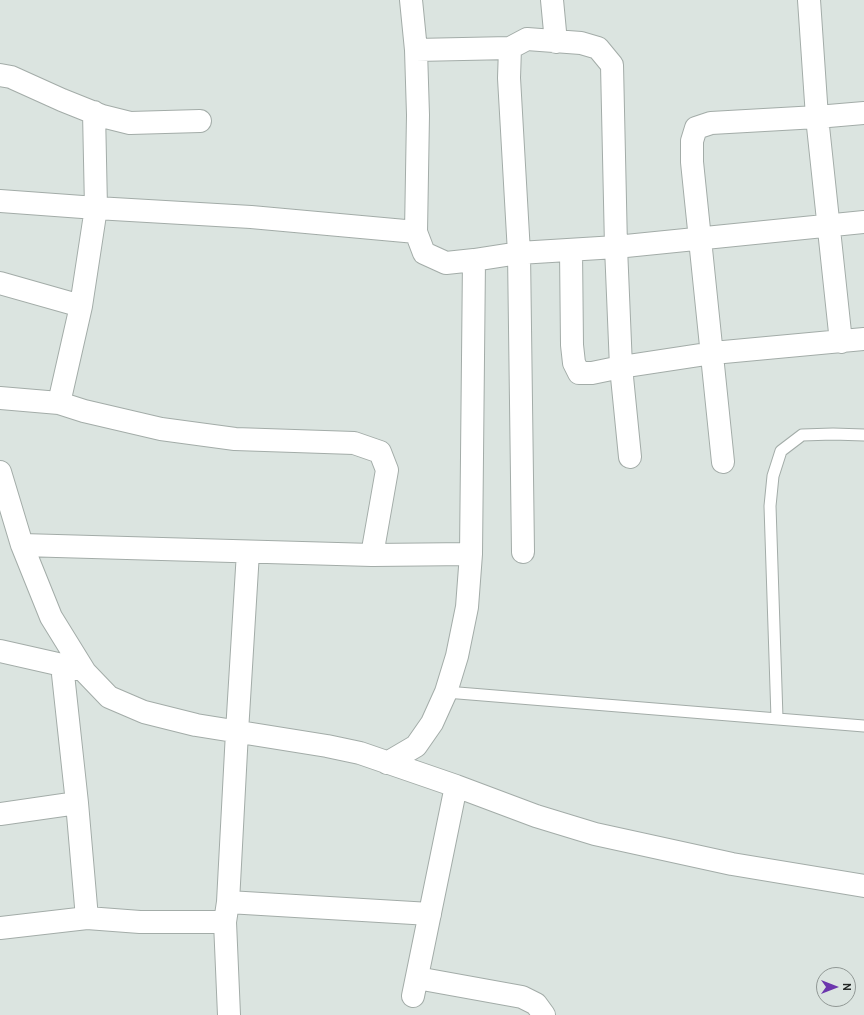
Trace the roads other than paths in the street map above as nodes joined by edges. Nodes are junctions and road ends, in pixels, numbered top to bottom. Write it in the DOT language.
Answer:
graph roads {
  1 [pos="411,0"];
  2 [pos="552,0"];
  3 [pos="809,0"];
  4 [pos="556,42"];
  5 [pos="510,48"];
  6 [pos="416,50"];
  7 [pos="0,74"];
  8 [pos="94,112"];
  9 [pos="864,113"];
  10 [pos="817,117"];
  11 [pos="200,121"];
  12 [pos="0,201"];
  13 [pos="96,208"];
  14 [pos="864,222"];
  15 [pos="829,225"];
  16 [pos="416,232"];
  17 [pos="700,239"];
  18 [pos="616,247"];
  19 [pos="571,250"];
  20 [pos="519,253"];
  21 [pos="474,260"];
  22 [pos="0,283"];
  23 [pos="81,306"];
  24 [pos="864,340"];
  25 [pos="841,342"];
  26 [pos="713,353"];
  27 [pos="621,367"];
  28 [pos="0,398"];
  29 [pos="59,403"];
  30 [pos="864,435"];
  31 [pos="630,457"];
  32 [pos="723,462"];
  33 [pos="0,473"];
  34 [pos="22,545"];
  35 [pos="248,552"];
  36 [pos="523,552"];
  37 [pos="471,554"];
  38 [pos="372,555"];
  39 [pos="0,651"];
  40 [pos="62,665"];
  41 [pos="85,672"];
  42 [pos="446,692"];
  43 [pos="777,718"];
  44 [pos="864,726"];
  45 [pos="236,732"];
  46 [pos="387,763"];
  47 [pos="456,786"];
  48 [pos="77,803"];
  49 [pos="0,814"];
  50 [pos="864,886"];
  51 [pos="227,912"];
  52 [pos="430,914"];
  53 [pos="87,918"];
  54 [pos="0,928"];
  55 [pos="229,1015"];
  56 [pos="544,1015"];
  1 -- 6 [label="street"];
  2 -- 4 [label="street"];
  3 -- 10 [label="street"];
  4 -- 5 [label="street"];
  4 -- 18 [label="street"];
  5 -- 6 [label="street"];
  5 -- 20 [label="street"];
  6 -- 16 [label="street"];
  7 -- 8 [label="street"];
  8 -- 11 [label="street"];
  8 -- 13 [label="street"];
  9 -- 10 [label="street"];
  10 -- 15 [label="street"];
  10 -- 17 [label="street"];
  12 -- 13 [label="street"];
  13 -- 16 [label="street"];
  13 -- 23 [label="street"];
  14 -- 15 [label="street"];
  15 -- 17 [label="street"];
  15 -- 25 [label="street"];
  16 -- 21 [label="street"];
  17 -- 18 [label="street"];
  17 -- 26 [label="street"];
  18 -- 19 [label="street"];
  18 -- 27 [label="street"];
  19 -- 20 [label="street"];
  19 -- 27 [label="street"];
  20 -- 21 [label="street"];
  20 -- 36 [label="street"];
  21 -- 37 [label="street"];
  22 -- 23 [label="street"];
  23 -- 29 [label="street"];
  24 -- 25 [label="street"];
  25 -- 26 [label="street"];
  26 -- 27 [label="street"];
  26 -- 32 [label="street"];
  27 -- 31 [label="street"];
  28 -- 29 [label="street"];
  29 -- 38 [label="street"];
  30 -- 43 [label="lane"];
  33 -- 34 [label="street"];
  34 -- 35 [label="street"];
  34 -- 41 [label="street"];
  35 -- 38 [label="street"];
  35 -- 45 [label="street"];
  37 -- 38 [label="street"];
  37 -- 42 [label="street"];
  39 -- 40 [label="street"];
  40 -- 41 [label="street"];
  40 -- 48 [label="street"];
  41 -- 45 [label="street"];
  42 -- 43 [label="lane"];
  42 -- 46 [label="street"];
  43 -- 44 [label="lane"];
  45 -- 46 [label="street"];
  45 -- 51 [label="street"];
  46 -- 47 [label="street"];
  47 -- 50 [label="street"];
  47 -- 52 [label="street"];
  48 -- 49 [label="street"];
  48 -- 53 [label="street"];
  51 -- 52 [label="street"];
  51 -- 53 [label="street"];
  51 -- 55 [label="street"];
  52 -- 56 [label="street"];
  53 -- 54 [label="street"];
}
